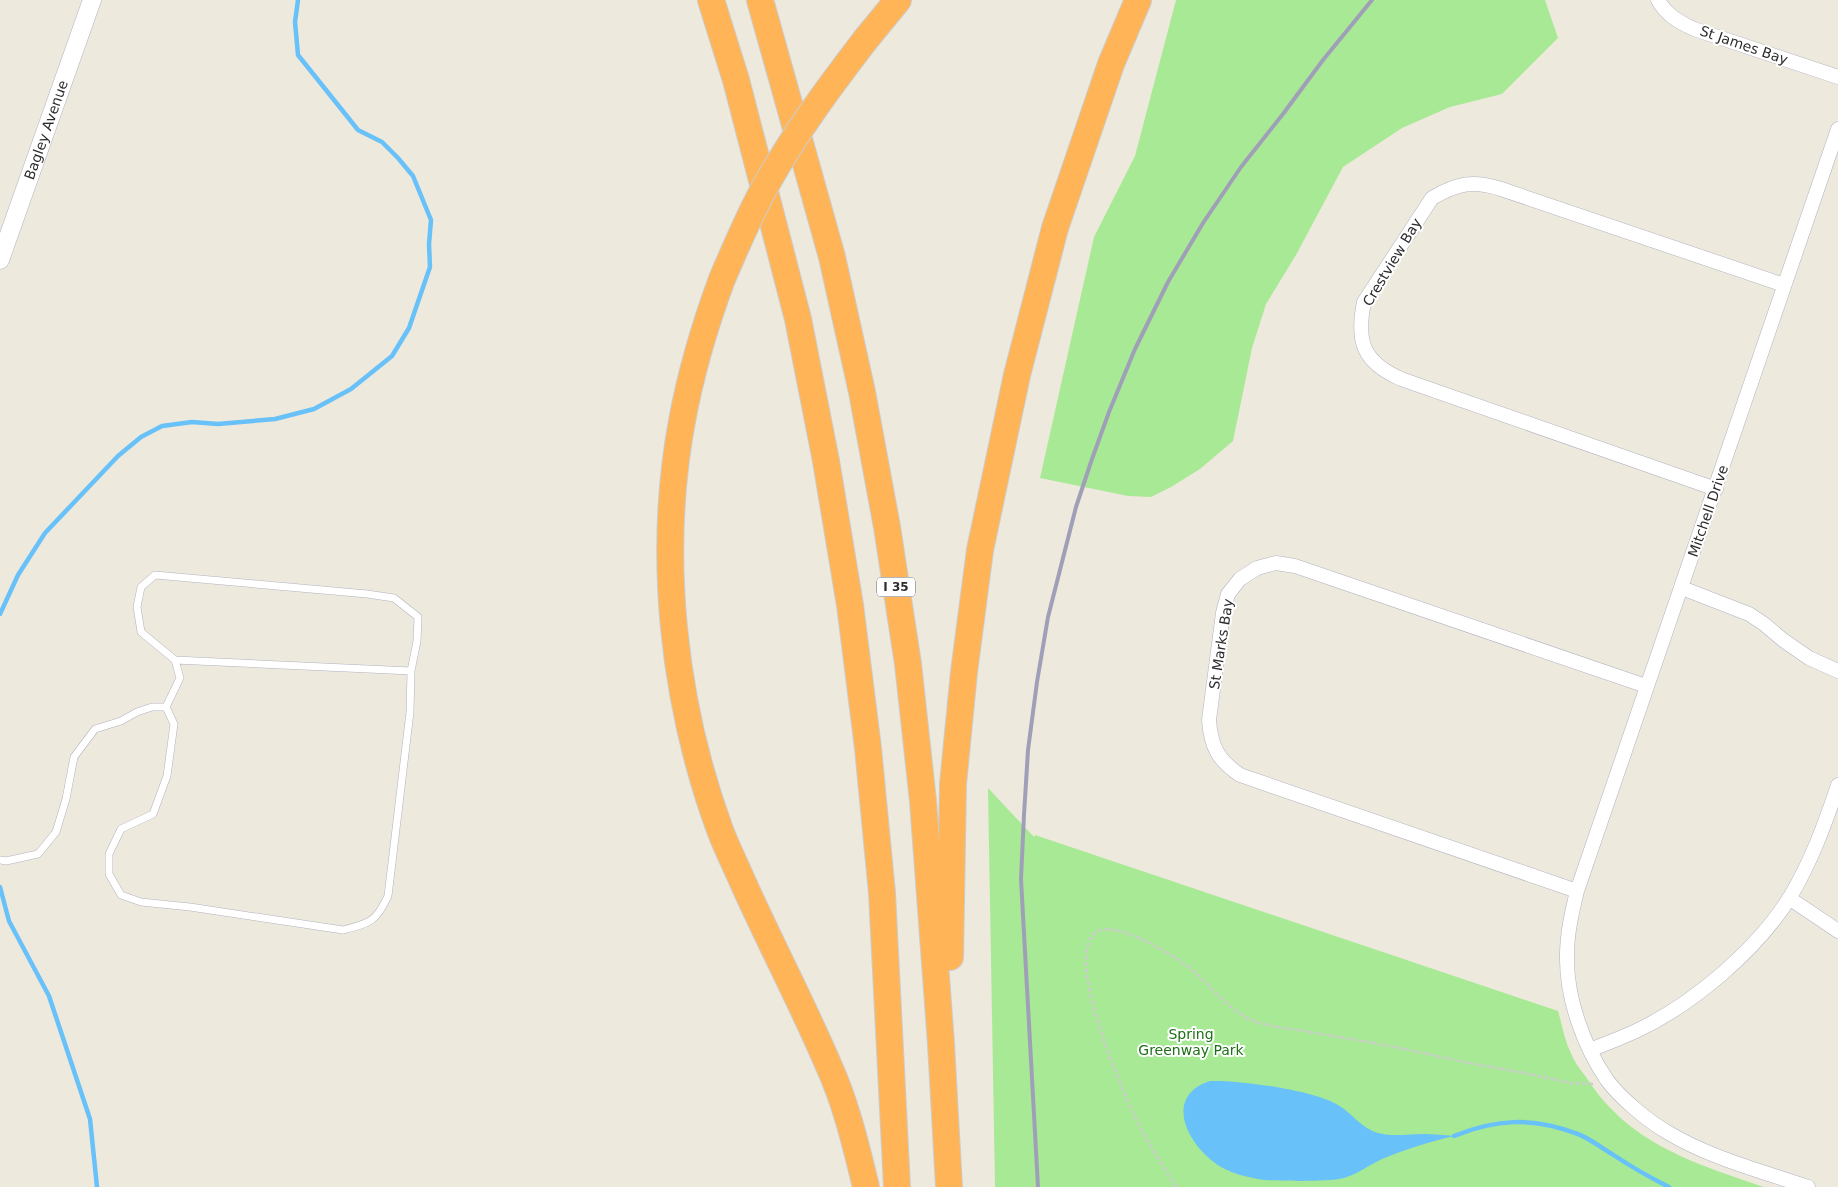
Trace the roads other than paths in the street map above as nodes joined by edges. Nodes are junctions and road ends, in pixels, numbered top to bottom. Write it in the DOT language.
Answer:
graph roads {
  1 [pos="92,0"];
  2 [pos="711,0"];
  3 [pos="760,0"];
  4 [pos="898,0"];
  5 [pos="1138,0"];
  6 [pos="1658,0"];
  7 [pos="1838,77"];
  8 [pos="1838,130"];
  9 [pos="0,260"];
  10 [pos="1784,285"];
  11 [pos="1716,488"];
  12 [pos="1682,588"];
  13 [pos="175,660"];
  14 [pos="412,671"];
  15 [pos="1838,671"];
  16 [pos="1646,686"];
  17 [pos="166,707"];
  18 [pos="1838,785"];
  19 [pos="0,860"];
  20 [pos="1577,891"];
  21 [pos="1789,898"];
  22 [pos="1838,931"];
  23 [pos="941,1044"];
  24 [pos="1590,1050"];
  25 [pos="866,1187"];
  26 [pos="897,1187"];
  27 [pos="949,1187"];
  28 [pos="1808,1187"];
  1 -- 9 [label="street, Bagley Avenue"];
  2 -- 26 [label="highway"];
  3 -- 23 [label="highway, I 35"];
  4 -- 25 [label="highway, bridge"];
  5 -- 23 [label="highway"];
  6 -- 7 [label="street, St James Bay"];
  8 -- 10 [label="street, Mitchell Drive"];
  10 -- 11 [label="street, Mitchell Drive"];
  10 -- 11 [label="street, Crestview Bay"];
  11 -- 12 [label="street, Mitchell Drive"];
  12 -- 15 [label="street"];
  12 -- 16 [label="street, Mitchell Drive"];
  13 -- 14 [label="lane"];
  13 -- 14 [label="lane"];
  13 -- 17 [label="lane"];
  14 -- 17 [label="lane"];
  16 -- 20 [label="street, Mitchell Drive"];
  16 -- 20 [label="street, St Marks Bay"];
  17 -- 19 [label="lane"];
  18 -- 21 [label="street"];
  20 -- 24 [label="street, Mitchell Drive"];
  21 -- 22 [label="street"];
  21 -- 24 [label="street"];
  23 -- 27 [label="highway, I 35"];
  24 -- 28 [label="street, Mitchell Drive"];
}
